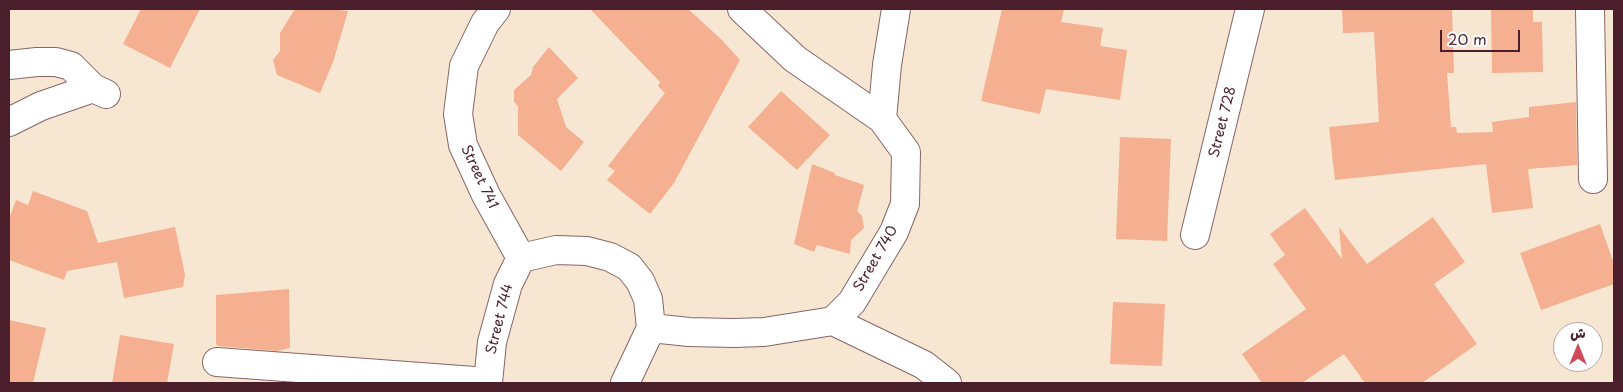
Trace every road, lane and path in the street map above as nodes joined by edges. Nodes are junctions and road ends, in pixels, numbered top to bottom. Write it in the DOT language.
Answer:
graph roads {
  1 [pos="496,9"];
  2 [pos="742,9"];
  3 [pos="896,9"];
  4 [pos="1250,9"];
  5 [pos="1590,9"];
  6 [pos="9,65"];
  7 [pos="882,119"];
  8 [pos="9,122"];
  9 [pos="1593,179"];
  10 [pos="1195,235"];
  11 [pos="521,258"];
  12 [pos="833,321"];
  13 [pos="652,328"];
  14 [pos="217,362"];
  15 [pos="488,383"];
  16 [pos="625,383"];
  17 [pos="947,383"];
  1 -- 11 [label="street, Street 741"];
  2 -- 7 [label="street, Street 740"];
  3 -- 7 [label="street"];
  4 -- 10 [label="street, Street 728"];
  5 -- 9 [label="street"];
  6 -- 8 [label="street"];
  7 -- 12 [label="street, Street 740"];
  11 -- 13 [label="street"];
  11 -- 15 [label="street, Street 744"];
  12 -- 13 [label="street"];
  12 -- 17 [label="street"];
  13 -- 16 [label="street"];
  14 -- 15 [label="street"];
}
